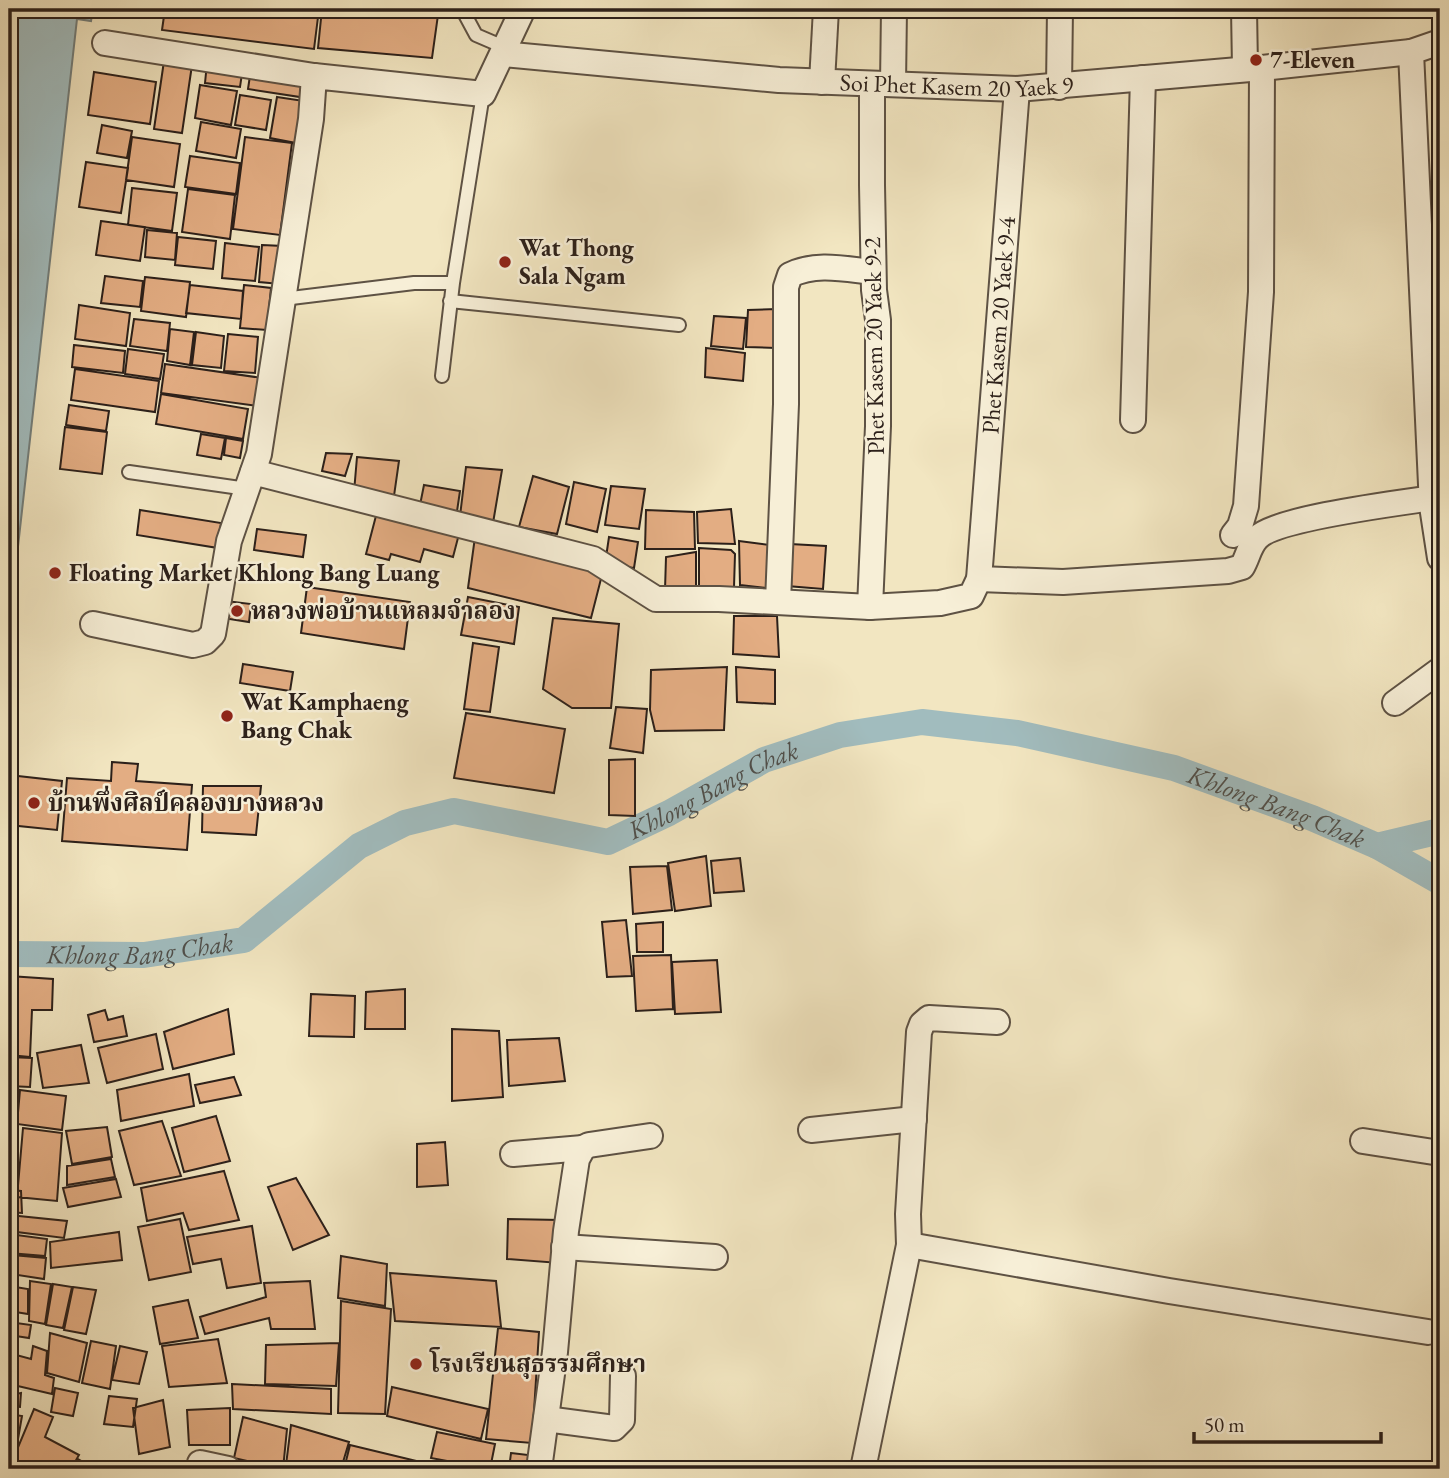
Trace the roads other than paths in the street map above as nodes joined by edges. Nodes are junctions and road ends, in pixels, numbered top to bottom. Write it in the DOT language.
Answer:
graph roads {
  1 [pos="462,9"];
  2 [pos="523,9"];
  3 [pos="826,9"];
  4 [pos="894,9"];
  5 [pos="1060,9"];
  6 [pos="1244,9"];
  7 [pos="1440,42"];
  8 [pos="105,43"];
  9 [pos="503,51"];
  10 [pos="1411,52"];
  11 [pos="1253,68"];
  12 [pos="314,76"];
  13 [pos="1143,78"];
  14 [pos="822,82"];
  15 [pos="883,84"];
  16 [pos="1059,87"];
  17 [pos="1017,89"];
  18 [pos="483,94"];
  19 [pos="873,272"];
  20 [pos="453,283"];
  21 [pos="283,299"];
  22 [pos="450,301"];
  23 [pos="679,325"];
  24 [pos="442,376"];
  25 [pos="1133,420"];
  26 [pos="128,472"];
  27 [pos="250,481"];
  28 [pos="1435,502"];
  29 [pos="1233,535"];
  30 [pos="1440,558"];
  31 [pos="980,570"];
  32 [pos="778,602"];
  33 [pos="870,607"];
  34 [pos="93,624"];
  35 [pos="1440,670"];
  36 [pos="1395,703"];
  37 [pos="997,1022"];
  38 [pos="914,1119"];
  39 [pos="811,1130"];
  40 [pos="650,1136"];
  41 [pos="1363,1141"];
  42 [pos="583,1148"];
  43 [pos="1440,1153"];
  44 [pos="513,1154"];
  45 [pos="909,1245"];
  46 [pos="564,1247"];
  47 [pos="715,1256"];
  48 [pos="1427,1332"];
  49 [pos="623,1376"];
  50 [pos="546,1419"];
  51 [pos="199,1469"];
  52 [pos="228,1469"];
  53 [pos="539,1469"];
  54 [pos="863,1469"];
  1 -- 9 [label="lane"];
  2 -- 9 [label="street"];
  3 -- 14 [label="street"];
  4 -- 15 [label="street, Phet Kasem 20 Yaek 9-2"];
  5 -- 16 [label="street"];
  6 -- 11 [label="street"];
  7 -- 10 [label="street, Soi Phet Kasem 20 Yaek 9"];
  8 -- 12 [label="street"];
  9 -- 14 [label="street, Soi Phet Kasem 20 Yaek 9"];
  9 -- 18 [label="street"];
  10 -- 11 [label="street, Soi Phet Kasem 20 Yaek 9"];
  10 -- 28 [label="street"];
  11 -- 13 [label="street, Soi Phet Kasem 20 Yaek 9"];
  11 -- 29 [label="street"];
  12 -- 18 [label="street"];
  12 -- 21 [label="street"];
  13 -- 16 [label="street, Soi Phet Kasem 20 Yaek 9"];
  13 -- 25 [label="street"];
  14 -- 15 [label="street, Soi Phet Kasem 20 Yaek 9"];
  15 -- 17 [label="street, Soi Phet Kasem 20 Yaek 9"];
  15 -- 19 [label="street, Phet Kasem 20 Yaek 9-2"];
  16 -- 17 [label="street, Soi Phet Kasem 20 Yaek 9"];
  17 -- 31 [label="street, Phet Kasem 20 Yaek 9-4"];
  18 -- 20 [label="lane"];
  19 -- 32 [label="street"];
  19 -- 33 [label="street, Phet Kasem 20 Yaek 9-2"];
  20 -- 21 [label="lane"];
  20 -- 22 [label="lane"];
  21 -- 27 [label="street"];
  22 -- 23 [label="lane"];
  22 -- 24 [label="lane"];
  26 -- 27 [label="lane"];
  27 -- 32 [label="street"];
  27 -- 34 [label="street"];
  28 -- 30 [label="street"];
  28 -- 31 [label="street"];
  31 -- 33 [label="street"];
  32 -- 33 [label="street"];
  35 -- 36 [label="street"];
  37 -- 38 [label="street"];
  38 -- 39 [label="street"];
  38 -- 45 [label="street"];
  40 -- 42 [label="street"];
  41 -- 43 [label="street"];
  42 -- 44 [label="street"];
  42 -- 46 [label="street"];
  45 -- 48 [label="street"];
  45 -- 54 [label="street"];
  46 -- 47 [label="street"];
  46 -- 50 [label="street"];
  49 -- 50 [label="street"];
  50 -- 53 [label="street"];
  51 -- 52 [label="street"];
}
